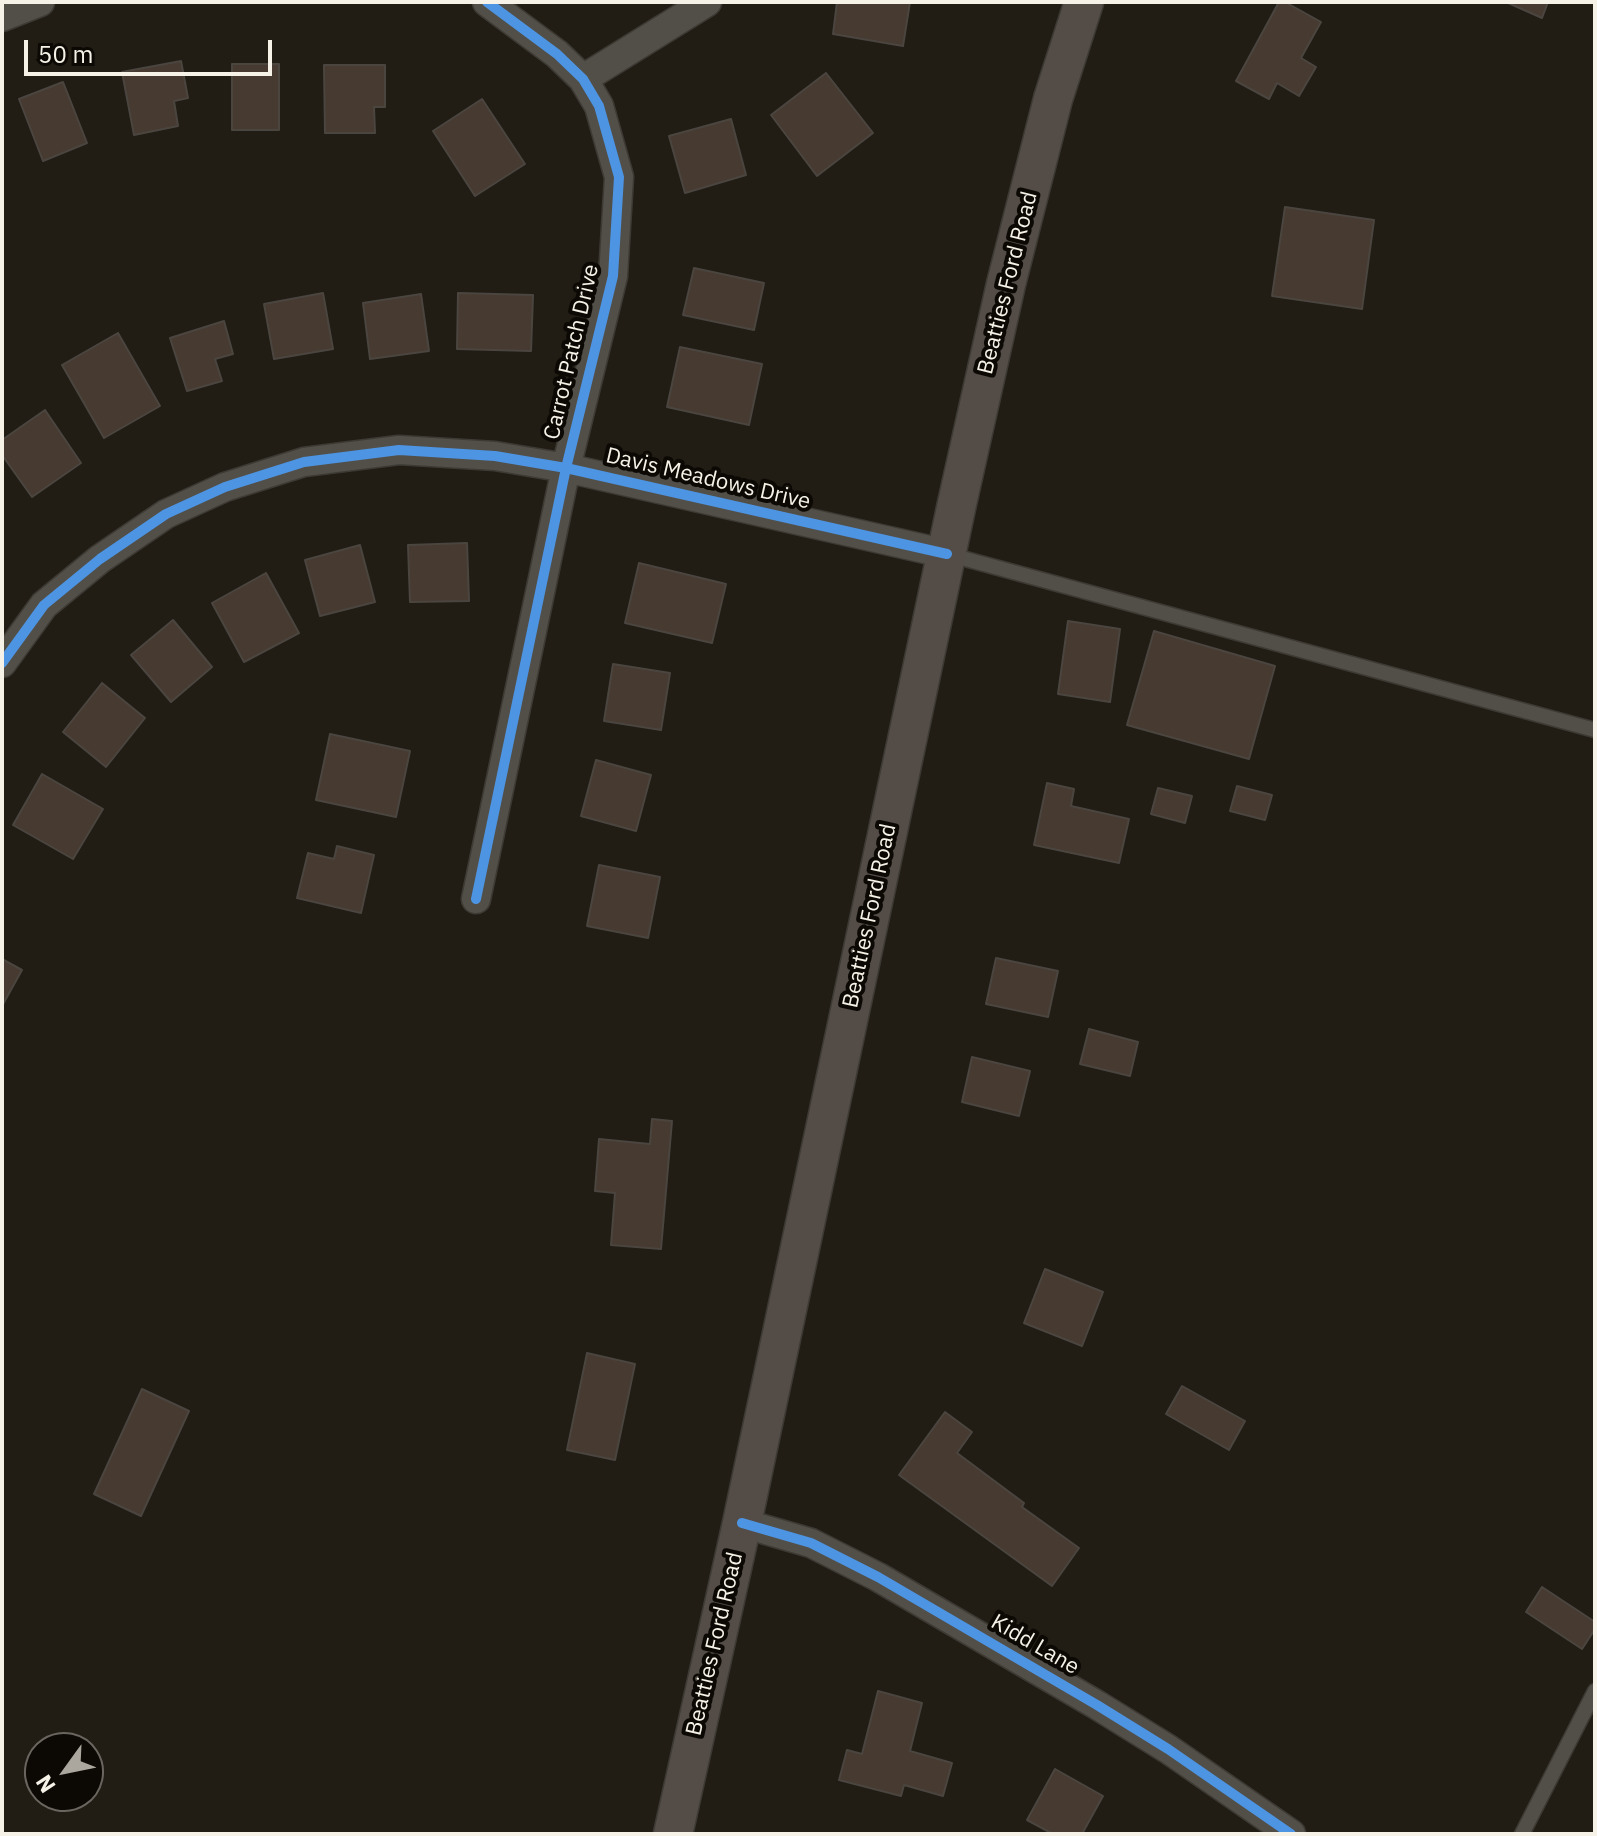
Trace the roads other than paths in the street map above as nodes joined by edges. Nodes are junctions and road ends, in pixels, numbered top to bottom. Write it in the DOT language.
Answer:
graph roads {
  1 [pos="40,2"];
  2 [pos="487,2"];
  3 [pos="707,2"];
  4 [pos="1084,2"];
  5 [pos="2,17"];
  6 [pos="583,79"];
  7 [pos="566,468"];
  8 [pos="947,554"];
  9 [pos="3,661"];
  10 [pos="1595,730"];
  11 [pos="476,899"];
  12 [pos="742,1523"];
  13 [pos="1595,1691"];
  14 [pos="673,1834"];
  15 [pos="1291,1834"];
  16 [pos="1522,1834"];
  1 -- 5 [label="street"];
  2 -- 6 [label="street, Carrot Patch Drive"];
  3 -- 6 [label="street"];
  4 -- 8 [label="main road, Beatties Ford Road"];
  6 -- 7 [label="street, Carrot Patch Drive"];
  7 -- 8 [label="street, Davis Meadows Drive"];
  7 -- 9 [label="street, Davis Meadows Drive"];
  7 -- 11 [label="street, Carrot Patch Drive"];
  8 -- 10 [label="lane"];
  8 -- 12 [label="main road, Beatties Ford Road"];
  12 -- 14 [label="main road, Beatties Ford Road"];
  12 -- 15 [label="street, Kidd Lane"];
  13 -- 16 [label="lane"];
}
